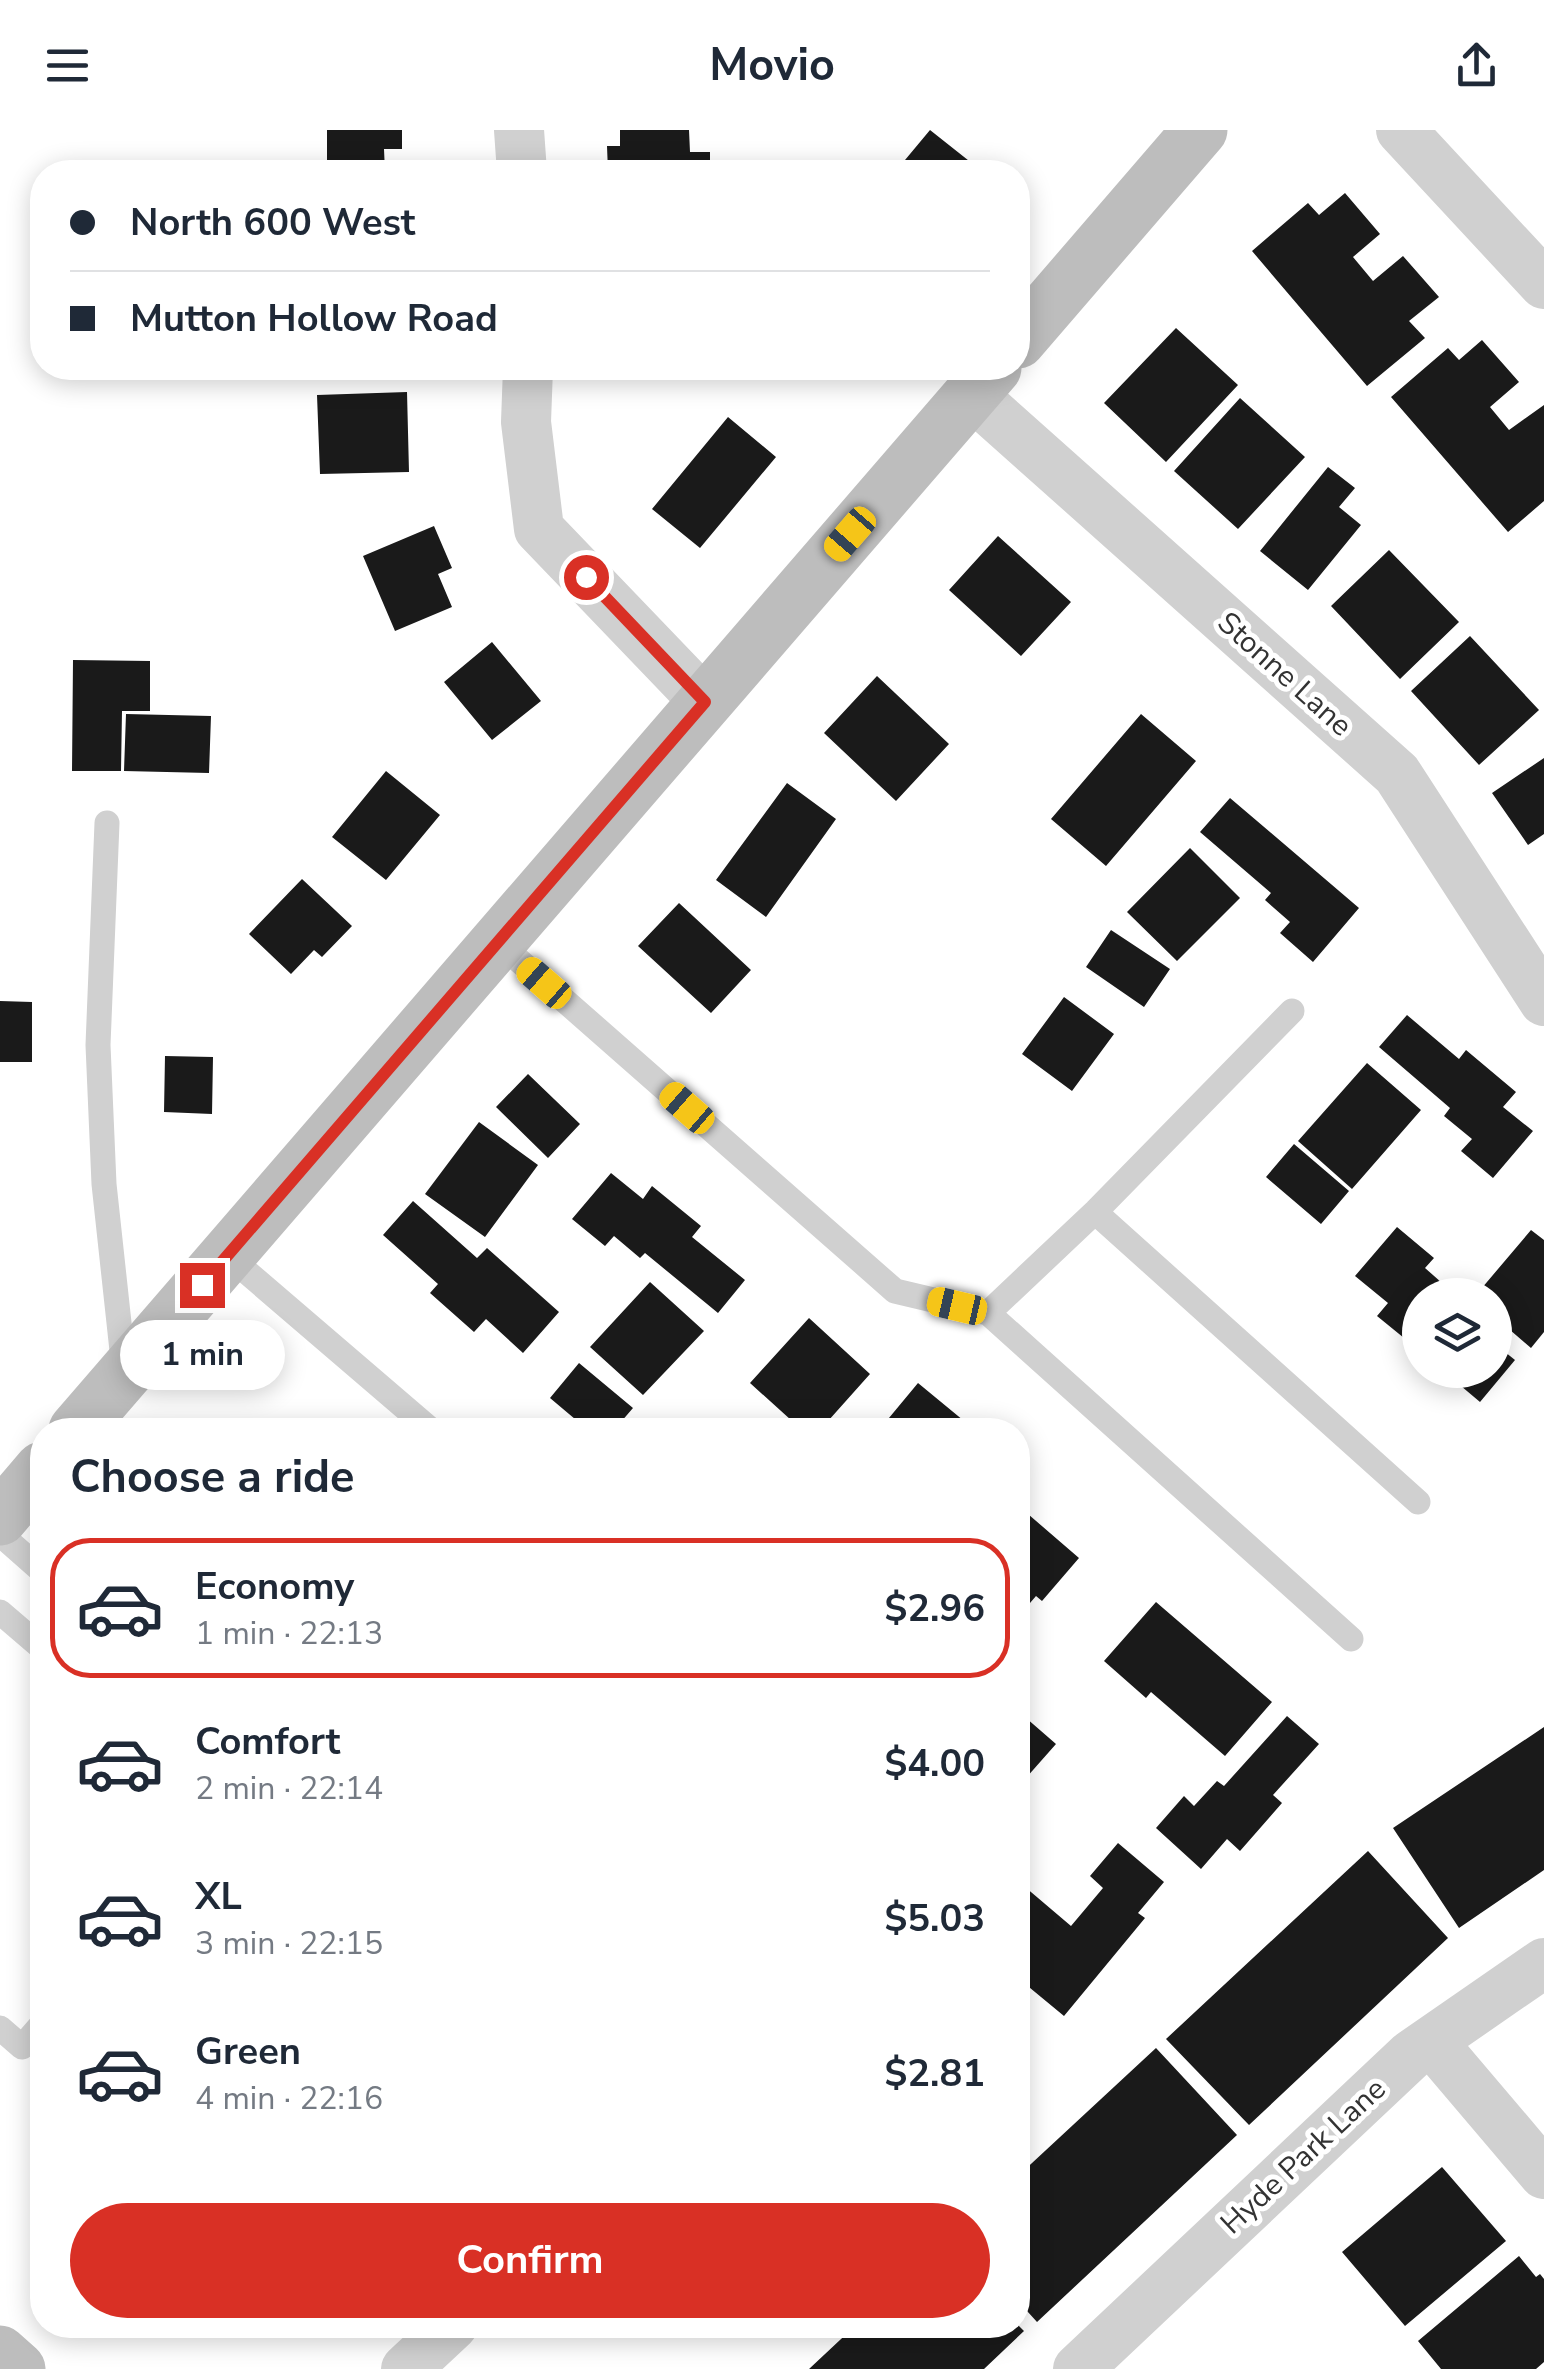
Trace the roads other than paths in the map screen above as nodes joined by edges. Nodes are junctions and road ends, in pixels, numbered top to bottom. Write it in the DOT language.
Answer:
graph roads {
  1 [pos="519,130"];
  2 [pos="1200,130"];
  3 [pos="1401,130"];
  4 [pos="521,160"];
  5 [pos="1544,284"];
  6 [pos="1030,327"];
  7 [pos="528,380"];
  8 [pos="983,381"];
  9 [pos="705,702"];
  10 [pos="107,822"];
  11 [pos="498,942"];
  12 [pos="1544,1002"];
  13 [pos="1292,1011"];
  14 [pos="1094,1212"];
  15 [pos="227,1255"];
  16 [pos="988,1313"];
  17 [pos="124,1374"];
  18 [pos="86,1418"];
  19 [pos="417,1418"];
  20 [pos="30,1483"];
  21 [pos="1418,1502"];
  22 [pos="0,1518"];
  23 [pos="0,1534"];
  24 [pos="30,1560"];
  25 [pos="0,1612"];
  26 [pos="30,1638"];
  27 [pos="1350,1639"];
  28 [pos="1544,1963"];
  29 [pos="0,2028"];
  30 [pos="30,2038"];
  31 [pos="1431,2041"];
  32 [pos="1544,2174"];
  33 [pos="438,2338"];
  34 [pos="0,2353"];
  35 [pos="18,2369"];
  36 [pos="406,2369"];
  37 [pos="1078,2369"];
  1 -- 4 [label="street"];
  2 -- 6 [label="street"];
  3 -- 5 [label="street"];
  7 -- 9 [label="street"];
  8 -- 9 [label="street"];
  8 -- 12 [label="street, Stonne Lane"];
  9 -- 11 [label="street"];
  10 -- 17 [label="lane"];
  11 -- 15 [label="street"];
  11 -- 16 [label="lane"];
  13 -- 14 [label="lane"];
  14 -- 16 [label="lane"];
  14 -- 21 [label="lane"];
  15 -- 17 [label="street"];
  15 -- 19 [label="lane"];
  16 -- 27 [label="lane"];
  17 -- 18 [label="street"];
  20 -- 22 [label="street"];
  23 -- 24 [label="lane"];
  25 -- 26 [label="lane"];
  28 -- 31 [label="street, Hyde Park Lane"];
  29 -- 30 [label="lane"];
  31 -- 32 [label="street"];
  31 -- 37 [label="street, Hyde Park Lane"];
  33 -- 36 [label="street"];
  34 -- 35 [label="street"];
}
